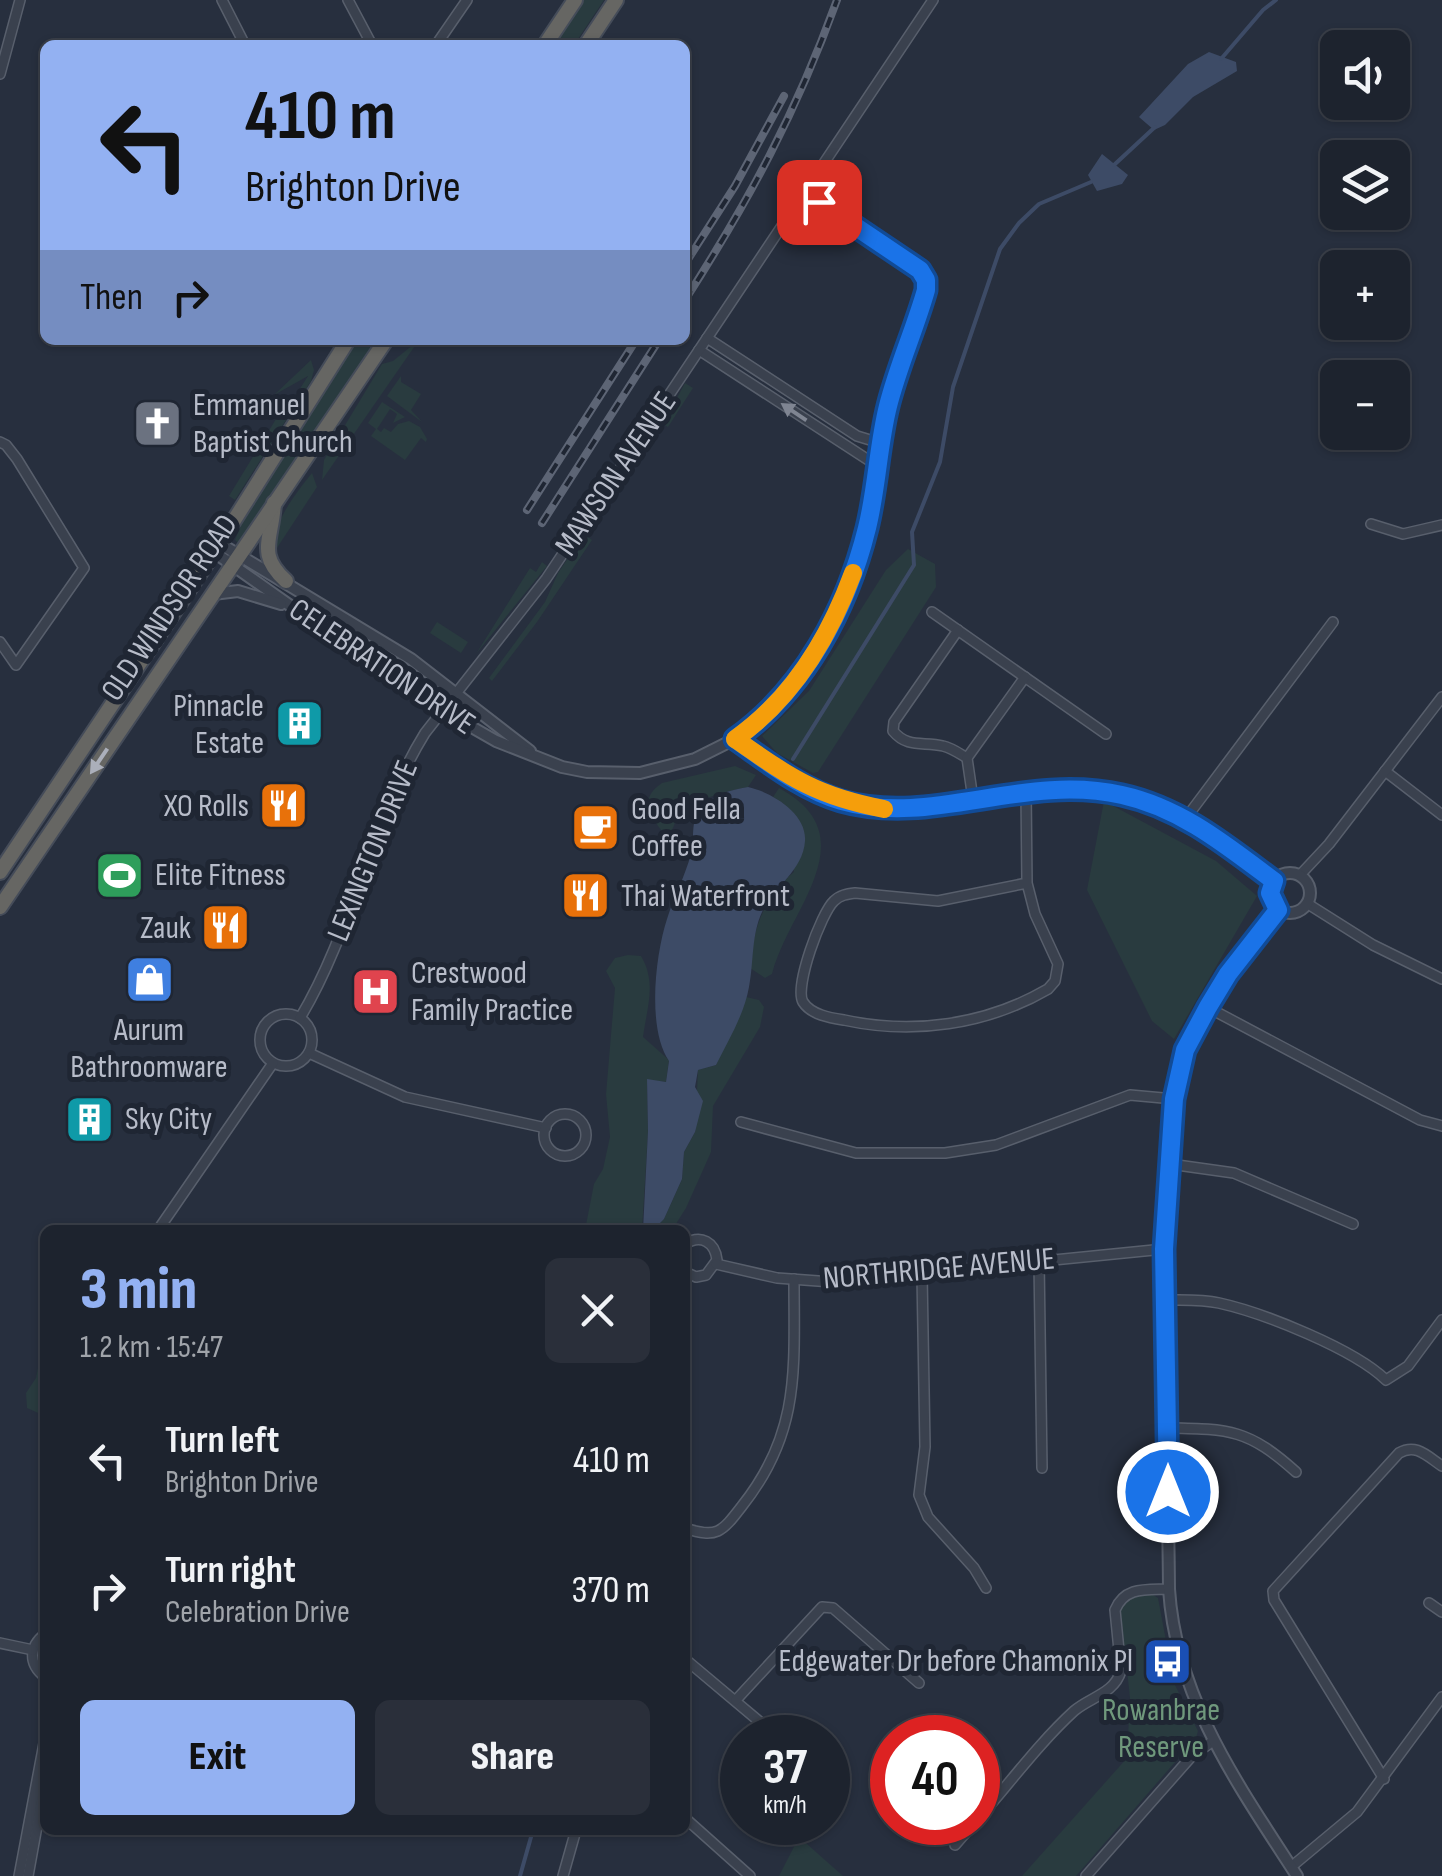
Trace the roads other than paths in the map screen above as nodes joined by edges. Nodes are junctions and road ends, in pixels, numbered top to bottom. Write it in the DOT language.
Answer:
graph roads {
  1 [pos="20,0"];
  2 [pos="239,0"];
  3 [pos="348,0"];
  4 [pos="467,0"];
  5 [pos="575,0"];
  6 [pos="616,0"];
  7 [pos="933,0"];
  8 [pos="224,3"];
  9 [pos="242,40"];
  10 [pos="369,40"];
  11 [pos="439,40"];
  12 [pos="548,40"];
  13 [pos="589,40"];
  14 [pos="0,74"];
  15 [pos="805,192"];
  16 [pos="707,338"];
  17 [pos="345,345"];
  18 [pos="383,345"];
  19 [pos="700,350"];
  20 [pos="0,442"];
  21 [pos="880,443"];
  22 [pos="876,465"];
  23 [pos="274,502"];
  24 [pos="1371,524"];
  25 [pos="1442,525"];
  26 [pos="216,547"];
  27 [pos="235,560"];
  28 [pos="286,581"];
  29 [pos="213,594"];
  30 [pos="292,607"];
  31 [pos="932,612"];
  32 [pos="1333,622"];
  33 [pos="958,630"];
  34 [pos="0,642"];
  35 [pos="1025,677"];
  36 [pos="458,693"];
  37 [pos="1442,697"];
  38 [pos="445,708"];
  39 [pos="1106,734"];
  40 [pos="735,739"];
  41 [pos="538,758"];
  42 [pos="968,758"];
  43 [pos="1385,771"];
  44 [pos="1026,790"];
  45 [pos="973,799"];
  46 [pos="1442,815"];
  47 [pos="1186,818"];
  48 [pos="0,872"];
  49 [pos="1300,875"];
  50 [pos="1274,881"];
  51 [pos="1027,883"];
  52 [pos="1308,904"];
  53 [pos="0,907"];
  54 [pos="1278,910"];
  55 [pos="1442,979"];
  56 [pos="1208,1007"];
  57 [pos="300,1018"];
  58 [pos="309,1053"];
  59 [pos="273,1063"];
  60 [pos="1174,1099"];
  61 [pos="741,1122"];
  62 [pos="1442,1126"];
  63 [pos="546,1128"];
  64 [pos="1170,1164"];
  65 [pos="1353,1224"];
  66 [pos="161,1225"];
  67 [pos="690,1241"];
  68 [pos="1164,1249"];
  69 [pos="1039,1260"];
  70 [pos="716,1264"];
  71 [pos="922,1274"];
  72 [pos="690,1277"];
  73 [pos="794,1279"];
  74 [pos="1165,1300"];
  75 [pos="1442,1320"];
  76 [pos="1168,1428"];
  77 [pos="1442,1466"];
  78 [pos="1042,1468"];
  79 [pos="1296,1472"];
  80 [pos="690,1530"];
  81 [pos="986,1588"];
  82 [pos="1169,1588"];
  83 [pos="1429,1603"];
  84 [pos="1442,1612"];
  85 [pos="40,1641"];
  86 [pos="0,1644"];
  87 [pos="33,1650"];
  88 [pos="690,1662"];
  89 [pos="40,1671"];
  90 [pos="919,1683"];
  91 [pos="1442,1697"];
  92 [pos="736,1700"];
  93 [pos="753,1715"];
  94 [pos="1214,1741"];
  95 [pos="40,1765"];
  96 [pos="1384,1779"];
  97 [pos="1000,1794"];
  98 [pos="40,1810"];
  99 [pos="690,1822"];
  100 [pos="575,1835"];
  101 [pos="1294,1871"];
  102 [pos="19,1876"];
  103 [pos="28,1876"];
  104 [pos="563,1876"];
  105 [pos="750,1876"];
  106 [pos="1086,1876"];
  1 -- 14 [label="street"];
  2 -- 8 [label="street"];
  3 -- 10 [label="street"];
  4 -- 11 [label="street"];
  5 -- 12 [label="highway"];
  6 -- 13 [label="highway"];
  7 -- 15 [label="street, MAWSON AVENUE"];
  8 -- 9 [label="street"];
  15 -- 16 [label="street, MAWSON AVENUE"];
  15 -- 21 [label="street, CELEBRATION DRIVE"];
  16 -- 19 [label="street, MAWSON AVENUE"];
  16 -- 21 [label="street"];
  17 -- 26 [label="highway, OLD WINDSOR ROAD"];
  18 -- 23 [label="highway, OLD WINDSOR ROAD"];
  22 -- 19 [label="street, one-way"];
  19 -- 36 [label="street, MAWSON AVENUE"];
  20 -- 34 [label="street"];
  21 -- 22 [label="street, CELEBRATION DRIVE"];
  22 -- 40 [label="street, CELEBRATION DRIVE"];
  23 -- 27 [label="highway, OLD WINDSOR ROAD"];
  23 -- 28 [label="highway"];
  24 -- 25 [label="street"];
  26 -- 27 [label="street"];
  26 -- 48 [label="highway, OLD WINDSOR ROAD"];
  27 -- 28 [label="street, CELEBRATION DRIVE"];
  27 -- 29 [label="highway, OLD WINDSOR ROAD"];
  27 -- 30 [label="street, CELEBRATION DRIVE"];
  28 -- 36 [label="street, CELEBRATION DRIVE"];
  29 -- 30 [label="street"];
  29 -- 53 [label="highway, OLD WINDSOR ROAD, one-way"];
  30 -- 38 [label="street, CELEBRATION DRIVE"];
  31 -- 33 [label="street"];
  32 -- 47 [label="street"];
  33 -- 35 [label="street"];
  33 -- 42 [label="street"];
  35 -- 39 [label="street"];
  35 -- 42 [label="street"];
  36 -- 38 [label="street, LEXINGTON DRIVE"];
  36 -- 41 [label="street, CELEBRATION DRIVE"];
  37 -- 43 [label="street"];
  38 -- 41 [label="street, CELEBRATION DRIVE"];
  38 -- 57 [label="street, LEXINGTON DRIVE"];
  40 -- 41 [label="street, CELEBRATION DRIVE"];
  40 -- 45 [label="street"];
  42 -- 45 [label="street"];
  43 -- 46 [label="street"];
  43 -- 49 [label="street"];
  44 -- 45 [label="street"];
  44 -- 47 [label="street"];
  44 -- 51 [label="street"];
  47 -- 50 [label="street"];
  49 -- 50 [label="street"];
  49 -- 52 [label="street"];
  50 -- 54 [label="street"];
  51 -- 51 [label="street"];
  52 -- 54 [label="street"];
  52 -- 55 [label="street"];
  54 -- 56 [label="street"];
  56 -- 60 [label="street"];
  56 -- 62 [label="street"];
  57 -- 58 [label="street"];
  57 -- 59 [label="street"];
  58 -- 59 [label="street"];
  58 -- 63 [label="street"];
  59 -- 66 [label="street"];
  60 -- 61 [label="street"];
  60 -- 64 [label="street"];
  63 -- 63 [label="street"];
  64 -- 65 [label="street"];
  64 -- 68 [label="street"];
  67 -- 70 [label="street, NORTHRIDGE AVENUE"];
  68 -- 69 [label="street, NORTHRIDGE AVENUE"];
  68 -- 74 [label="street"];
  69 -- 71 [label="street, NORTHRIDGE AVENUE"];
  69 -- 78 [label="street"];
  70 -- 72 [label="street"];
  70 -- 73 [label="street, NORTHRIDGE AVENUE"];
  71 -- 73 [label="street, NORTHRIDGE AVENUE"];
  71 -- 81 [label="street"];
  73 -- 80 [label="street"];
  74 -- 75 [label="street"];
  74 -- 76 [label="street"];
  76 -- 79 [label="street"];
  76 -- 82 [label="street"];
  77 -- 96 [label="street"];
  82 -- 94 [label="street"];
  82 -- 97 [label="street"];
  83 -- 84 [label="street"];
  85 -- 87 [label="street"];
  86 -- 87 [label="street"];
  87 -- 89 [label="street"];
  88 -- 92 [label="street"];
  90 -- 92 [label="street"];
  91 -- 96 [label="street"];
  92 -- 93 [label="street"];
  94 -- 101 [label="street"];
  94 -- 106 [label="street"];
  95 -- 102 [label="street"];
  96 -- 101 [label="street"];
  98 -- 103 [label="street"];
  99 -- 105 [label="street"];
  100 -- 104 [label="street"];
}
